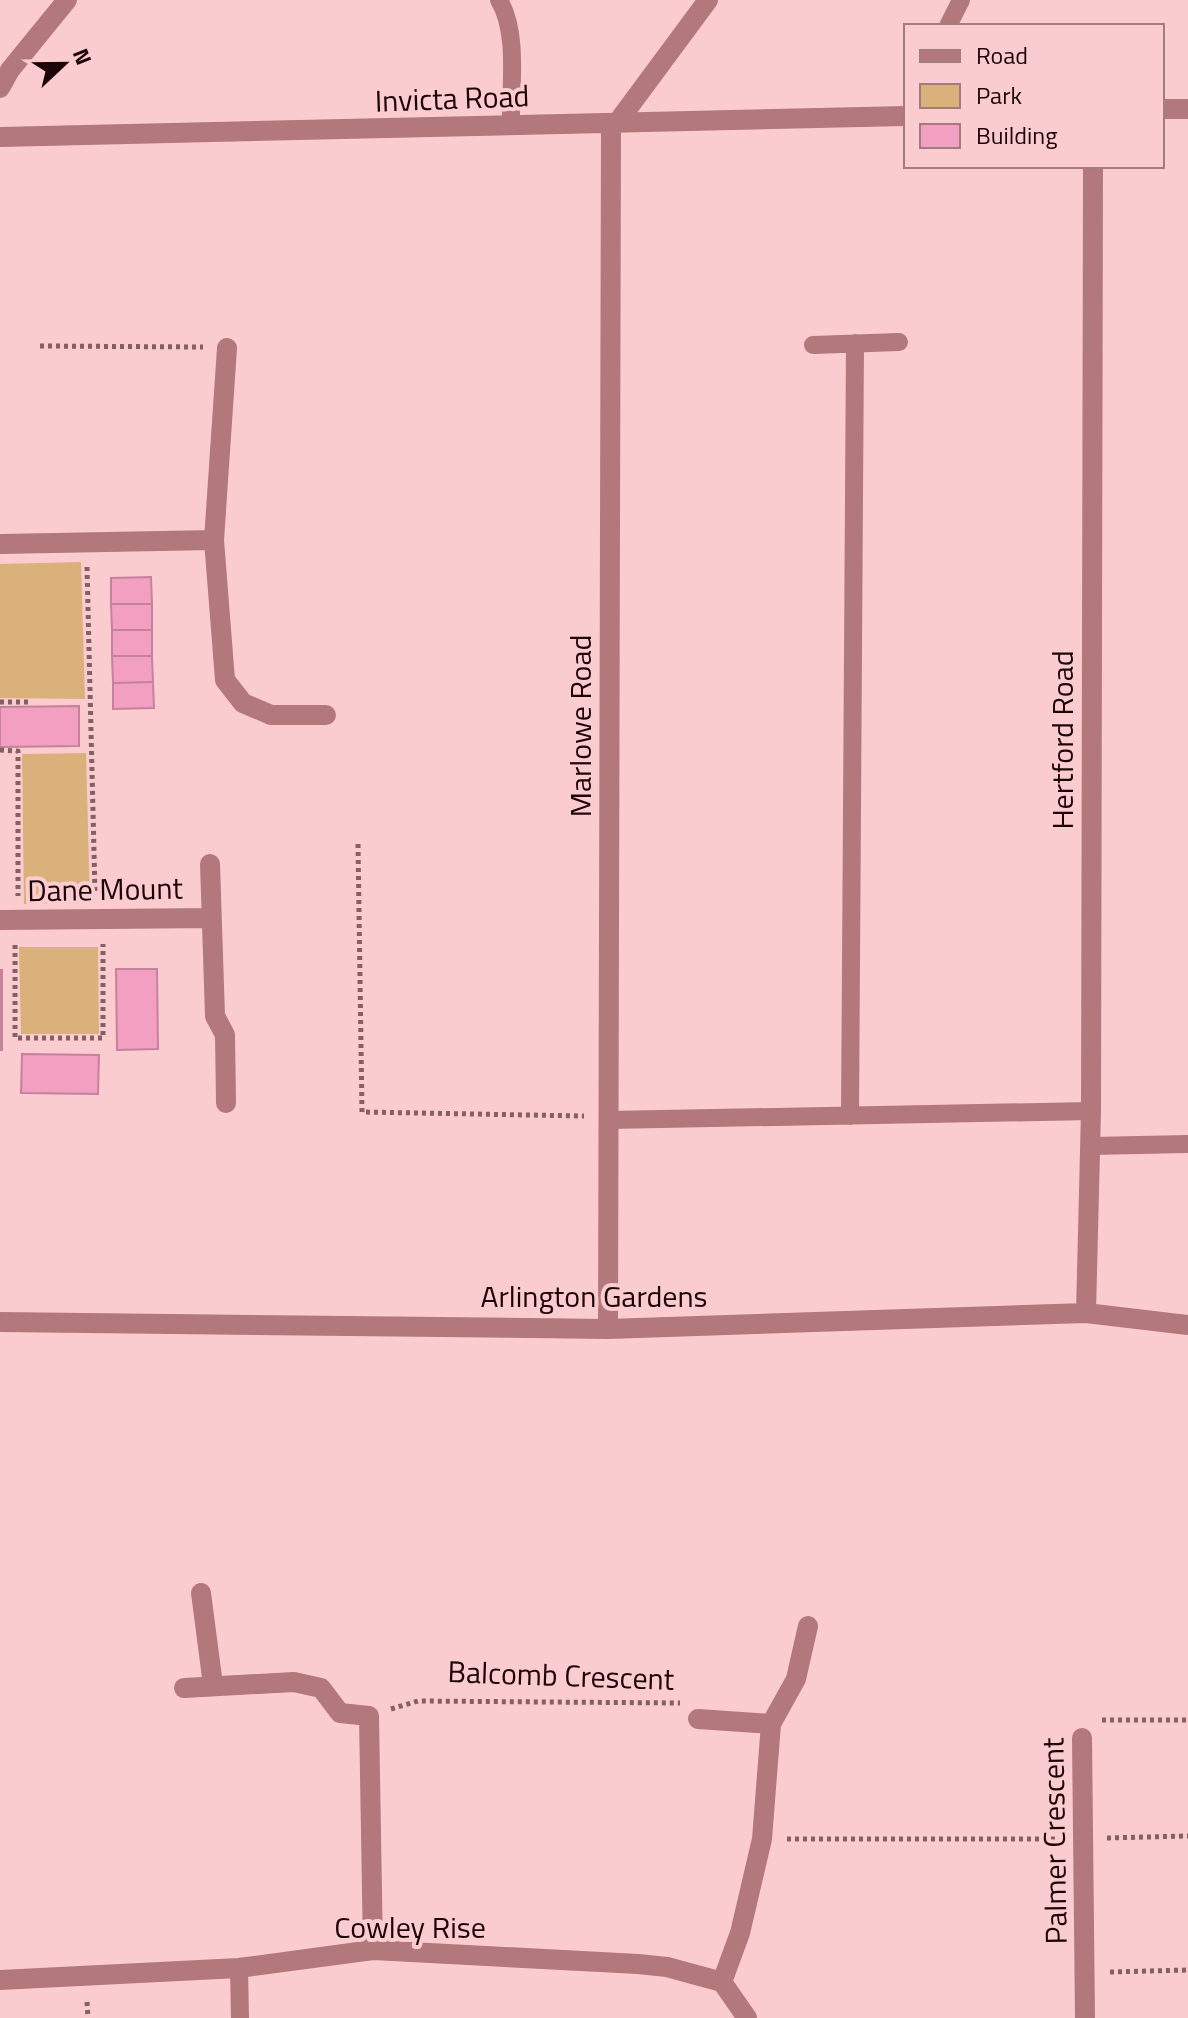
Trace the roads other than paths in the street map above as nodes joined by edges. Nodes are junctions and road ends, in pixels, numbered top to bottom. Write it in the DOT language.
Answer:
graph roads {
  1 [pos="67,0"];
  2 [pos="499,0"];
  3 [pos="708,0"];
  4 [pos="961,0"];
  5 [pos="949,24"];
  6 [pos="0,88"];
  7 [pos="1164,109"];
  8 [pos="1188,109"];
  9 [pos="904,114"];
  10 [pos="614,123"];
  11 [pos="511,126"];
  12 [pos="0,137"];
  13 [pos="1093,168"];
  14 [pos="899,342"];
  15 [pos="855,343"];
  16 [pos="813,345"];
  17 [pos="227,348"];
  18 [pos="214,540"];
  19 [pos="0,544"];
  20 [pos="326,715"];
  21 [pos="210,864"];
  22 [pos="211,918"];
  23 [pos="9,920"];
  24 [pos="226,1103"];
  25 [pos="1091,1111"];
  26 [pos="850,1116"];
  27 [pos="608,1118"];
  28 [pos="1188,1144"];
  29 [pos="1090,1146"];
  30 [pos="1086,1313"];
  31 [pos="0,1322"];
  32 [pos="1188,1325"];
  33 [pos="608,1329"];
  34 [pos="201,1593"];
  35 [pos="808,1626"];
  36 [pos="213,1685"];
  37 [pos="184,1688"];
  38 [pos="698,1719"];
  39 [pos="771,1724"];
  40 [pos="1082,1738"];
  41 [pos="373,1950"];
  42 [pos="239,1968"];
  43 [pos="0,1980"];
  44 [pos="722,1982"];
  45 [pos="240,2018"];
  46 [pos="747,2018"];
  47 [pos="1085,2018"];
  1 -- 6 [label="street"];
  2 -- 11 [label="lane"];
  3 -- 10 [label="street"];
  4 -- 5 [label="lane"];
  7 -- 8 [label="street"];
  9 -- 10 [label="street, Invicta Road"];
  10 -- 11 [label="street, Invicta Road"];
  10 -- 27 [label="street, Marlowe Road"];
  11 -- 12 [label="street, Invicta Road"];
  13 -- 25 [label="street, Hertford Road"];
  14 -- 15 [label="lane"];
  15 -- 16 [label="lane"];
  15 -- 26 [label="lane"];
  17 -- 18 [label="street"];
  18 -- 19 [label="street"];
  18 -- 20 [label="street"];
  21 -- 22 [label="street, Dane Mount"];
  22 -- 23 [label="street, Dane Mount"];
  22 -- 24 [label="street, Dane Mount"];
  25 -- 26 [label="lane"];
  25 -- 29 [label="street, Hertford Road"];
  26 -- 27 [label="lane"];
  27 -- 33 [label="street, Marlowe Road"];
  28 -- 29 [label="lane"];
  29 -- 30 [label="street, Hertford Road"];
  30 -- 32 [label="street, Arlington Gardens"];
  30 -- 33 [label="street, Arlington Gardens"];
  31 -- 33 [label="street, Arlington Gardens"];
  34 -- 36 [label="street"];
  35 -- 39 [label="street"];
  36 -- 37 [label="street"];
  36 -- 41 [label="street"];
  38 -- 39 [label="street, Balcomb Crescent"];
  39 -- 44 [label="street"];
  40 -- 47 [label="street, Palmer Crescent"];
  41 -- 42 [label="street, Cowley Rise"];
  41 -- 44 [label="street, Cowley Rise"];
  42 -- 43 [label="street, Cowley Rise"];
  42 -- 45 [label="lane"];
  44 -- 46 [label="street"];
}
